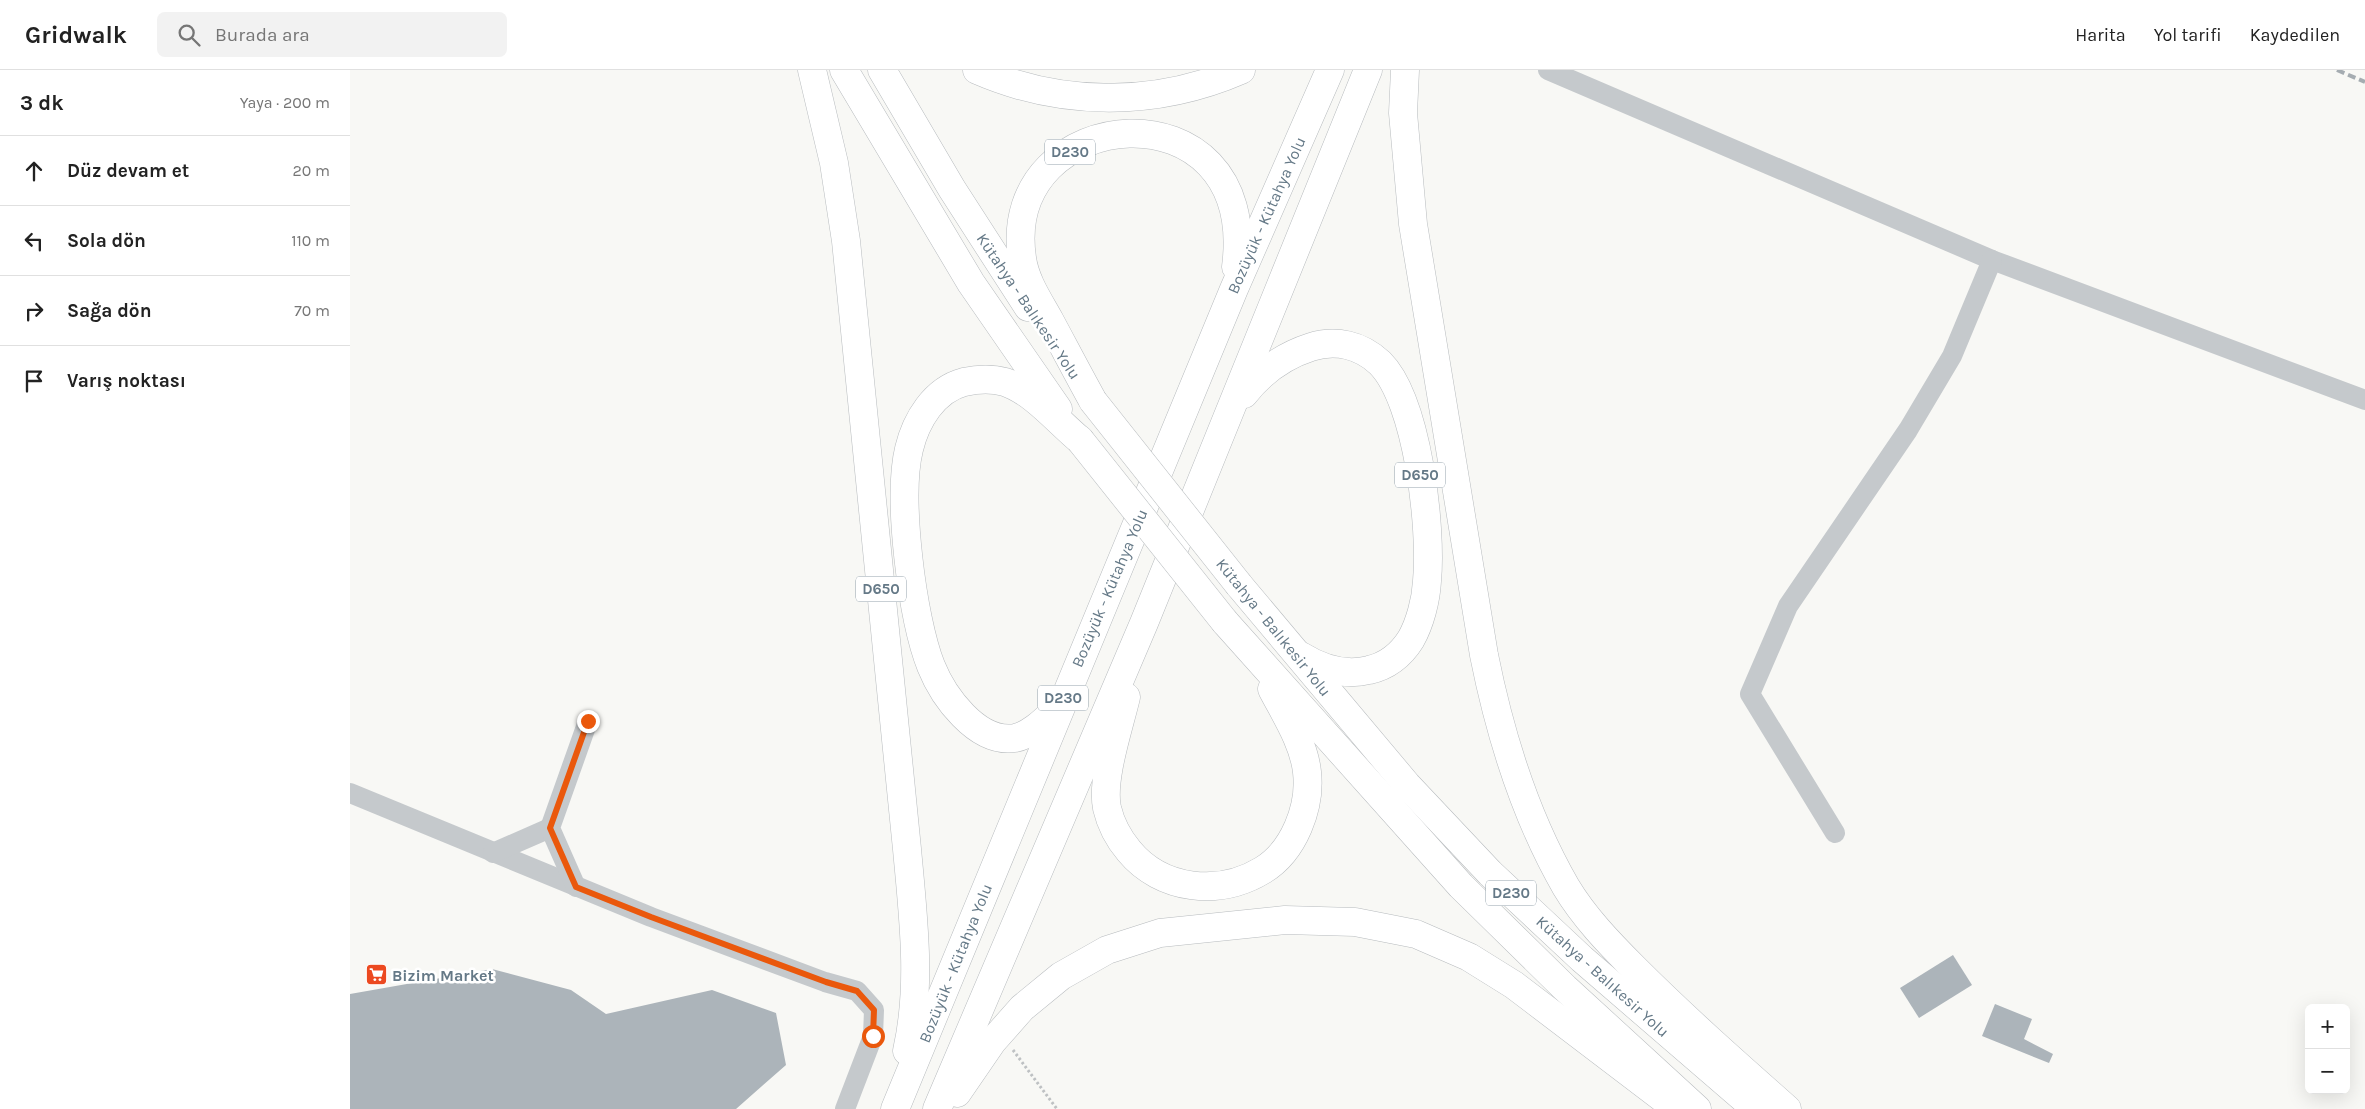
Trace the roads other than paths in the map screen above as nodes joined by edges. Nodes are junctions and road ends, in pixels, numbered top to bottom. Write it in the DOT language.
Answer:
graph roads {
  1 [pos="812,70"];
  2 [pos="844,70"];
  3 [pos="882,70"];
  4 [pos="977,70"];
  5 [pos="1241,70"];
  6 [pos="1330,70"];
  7 [pos="1368,70"];
  8 [pos="1405,70"];
  9 [pos="1548,70"];
  10 [pos="1992,260"];
  11 [pos="1234,289"];
  12 [pos="2365,400"];
  13 [pos="1093,401"];
  14 [pos="1230,414"];
  15 [pos="1080,440"];
  16 [pos="1225,622"];
  17 [pos="1144,623"];
  18 [pos="1292,651"];
  19 [pos="1060,706"];
  20 [pos="588,721"];
  21 [pos="350,794"];
  22 [pos="550,828"];
  23 [pos="1835,833"];
  24 [pos="492,853"];
  25 [pos="576,887"];
  26 [pos="845,1109"];
  27 [pos="894,1109"];
  28 [pos="938,1109"];
  29 [pos="946,1109"];
  30 [pos="1677,1109"];
  31 [pos="1697,1109"];
  32 [pos="1756,1109"];
  33 [pos="1787,1109"];
  1 -- 27 [label="highway, D650"];
  2 -- 15 [label="highway, Kütahya - Balıkesir Yolu"];
  3 -- 13 [label="highway, Kütahya - Balıkesir Yolu"];
  4 -- 5 [label="highway"];
  6 -- 11 [label="highway, Bozüyük - Kütahya Yolu"];
  7 -- 14 [label="highway"];
  8 -- 33 [label="highway"];
  9 -- 10 [label="street"];
  10 -- 12 [label="street"];
  10 -- 23 [label="street"];
  11 -- 13 [label="highway, D230"];
  11 -- 19 [label="highway, Bozüyük - Kütahya Yolu / D230"];
  13 -- 18 [label="highway, Kütahya - Balıkesir Yolu / D230, bridge"];
  14 -- 17 [label="highway, D230"];
  14 -- 18 [label="highway, D650"];
  15 -- 16 [label="highway, Kütahya - Balıkesir Yolu, bridge"];
  15 -- 19 [label="highway"];
  16 -- 17 [label="highway"];
  16 -- 31 [label="highway, Kütahya - Balıkesir Yolu"];
  17 -- 28 [label="highway, D230"];
  18 -- 32 [label="highway, Kütahya - Balıkesir Yolu / D230"];
  19 -- 27 [label="highway, Bozüyük - Kütahya Yolu / D230"];
  20 -- 22 [label="street"];
  21 -- 24 [label="street"];
  22 -- 24 [label="street"];
  22 -- 25 [label="street"];
  24 -- 25 [label="street"];
  25 -- 26 [label="street"];
  29 -- 30 [label="highway"];
}
